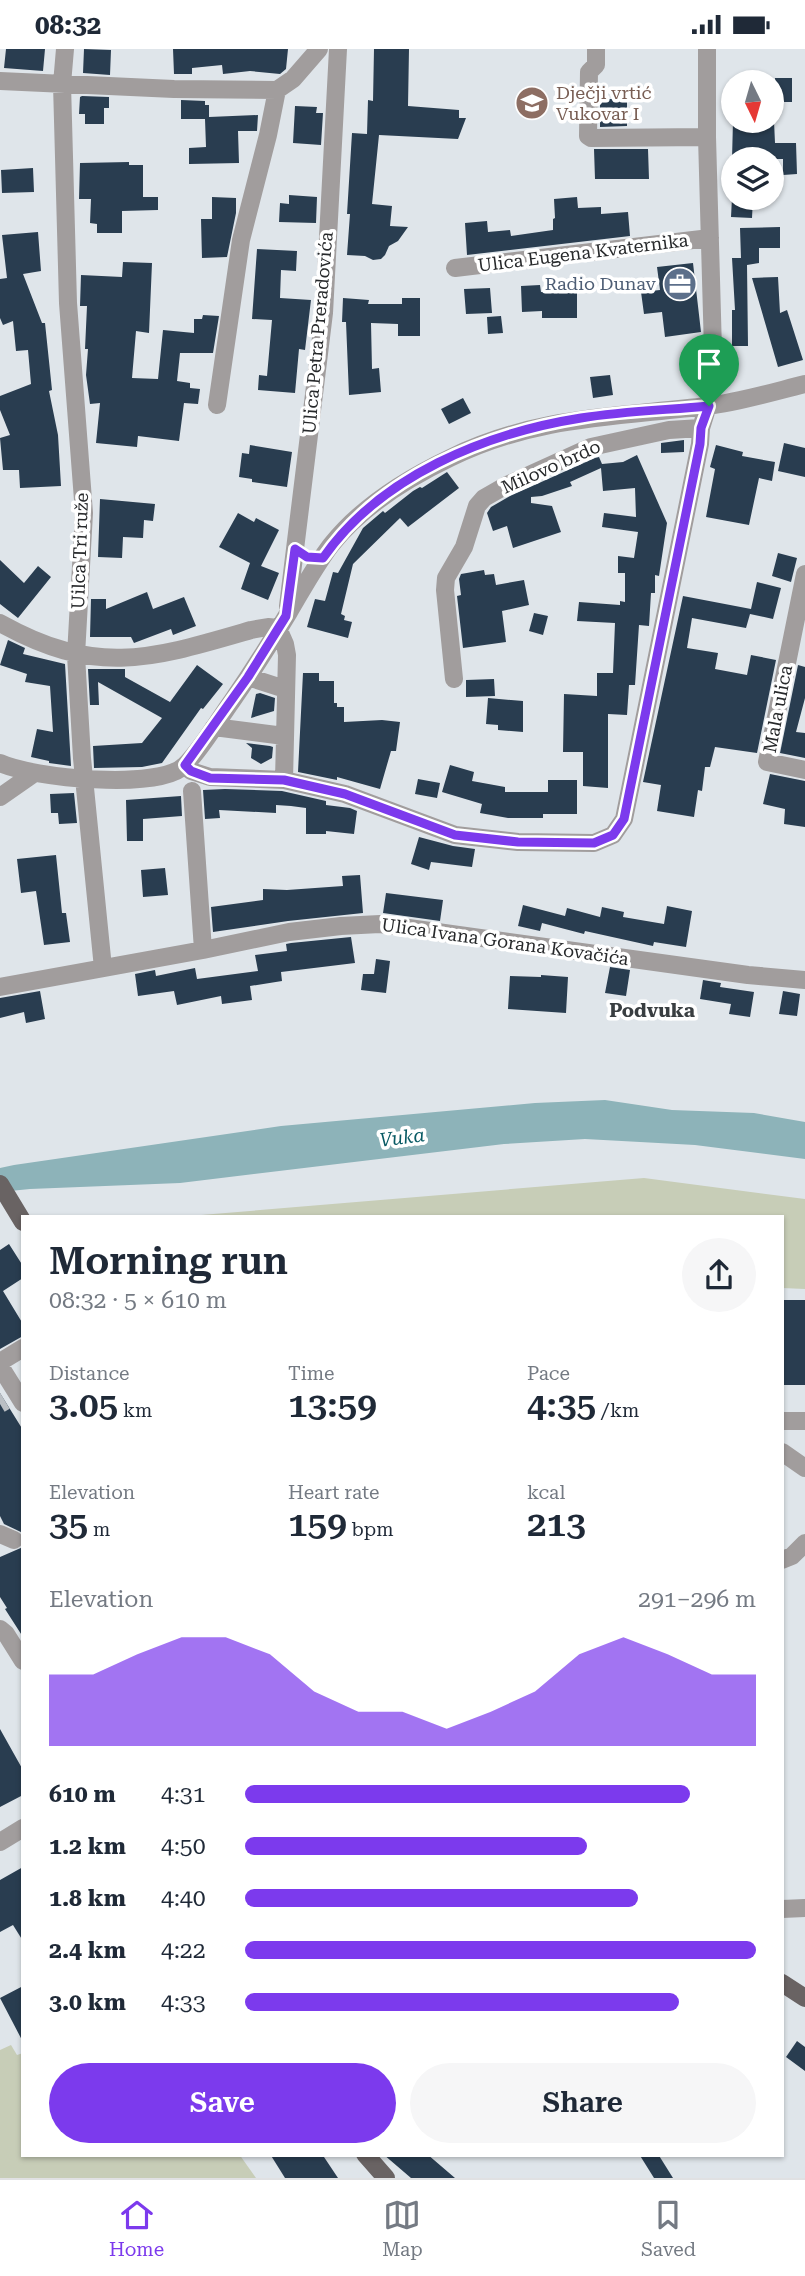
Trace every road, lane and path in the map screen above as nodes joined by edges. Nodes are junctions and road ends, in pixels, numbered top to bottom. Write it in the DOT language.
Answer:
graph roads {
  1 [pos="65,49"];
  2 [pos="320,49"];
  3 [pos="338,49"];
  4 [pos="596,49"];
  5 [pos="707,49"];
  6 [pos="0,81"];
  7 [pos="62,85"];
  8 [pos="276,90"];
  9 [pos="707,137"];
  10 [pos="710,238"];
  11 [pos="455,268"];
  12 [pos="805,384"];
  13 [pos="217,405"];
  14 [pos="709,406"];
  15 [pos="701,428"];
  16 [pos="295,549"];
  17 [pos="323,558"];
  18 [pos="805,574"];
  19 [pos="282,622"];
  20 [pos="0,623"];
  21 [pos="76,655"];
  22 [pos="248,677"];
  23 [pos="454,679"];
  24 [pos="285,689"];
  25 [pos="214,727"];
  26 [pos="284,736"];
  27 [pos="0,763"];
  28 [pos="185,765"];
  29 [pos="805,770"];
  30 [pos="33,773"];
  31 [pos="86,778"];
  32 [pos="284,780"];
  33 [pos="192,791"];
  34 [pos="0,797"];
  35 [pos="203,950"];
  36 [pos="103,968"];
  37 [pos="805,980"];
  38 [pos="0,987"];
  39 [pos="0,1184"];
  40 [pos="21,1219"];
  41 [pos="21,1349"];
  42 [pos="0,1364"];
  43 [pos="15,1399"];
  44 [pos="805,1420"];
  45 [pos="784,1421"];
  46 [pos="784,1453"];
  47 [pos="805,1468"];
  48 [pos="805,1543"];
  49 [pos="784,1559"];
  50 [pos="0,1629"];
  51 [pos="21,1658"];
  52 [pos="21,1829"];
  53 [pos="0,1842"];
  54 [pos="805,1908"];
  55 [pos="784,1909"];
  56 [pos="784,1984"];
  57 [pos="805,1998"];
  58 [pos="368,2157"];
  59 [pos="386,2178"];
  1 -- 7 [label="street, Uilca Tri ruže"];
  2 -- 8 [label="street"];
  3 -- 16 [label="street, Ulica Petra Preradovića"];
  4 -- 9 [label="street"];
  5 -- 9 [label="street, Ulica Eugena Kvaternika"];
  6 -- 7 [label="street"];
  7 -- 8 [label="street"];
  7 -- 21 [label="street, Uilca Tri ruže"];
  8 -- 13 [label="street"];
  9 -- 10 [label="street, Ulica Eugena Kvaternika"];
  10 -- 11 [label="street, Ulica Eugena Kvaternika"];
  10 -- 14 [label="street, Ulica Eugena Kvaternika"];
  12 -- 14 [label="street"];
  14 -- 15 [label="street"];
  14 -- 17 [label="street"];
  15 -- 23 [label="street, Milovo brdo"];
  15 -- 32 [label="street"];
  16 -- 17 [label="street"];
  16 -- 19 [label="street, Ulica Petra Preradovića"];
  17 -- 19 [label="street"];
  18 -- 29 [label="street, Mala ulica"];
  19 -- 21 [label="street"];
  19 -- 22 [label="street"];
  19 -- 24 [label="street"];
  20 -- 21 [label="street"];
  21 -- 31 [label="street, Uilca Tri ruže"];
  22 -- 24 [label="street"];
  22 -- 25 [label="street"];
  24 -- 26 [label="street"];
  25 -- 26 [label="street"];
  25 -- 28 [label="street"];
  26 -- 32 [label="street"];
  27 -- 30 [label="street"];
  28 -- 31 [label="street"];
  28 -- 32 [label="street"];
  30 -- 31 [label="street"];
  30 -- 34 [label="street"];
  31 -- 36 [label="street, Uilca Tri ruže"];
  33 -- 35 [label="street"];
  35 -- 36 [label="street, Ulica Ivana Gorana Kovačića"];
  35 -- 37 [label="street, Ulica Ivana Gorana Kovačića"];
  36 -- 38 [label="street, Ulica Ivana Gorana Kovačića"];
  39 -- 40 [label="main road"];
  41 -- 42 [label="street"];
  42 -- 43 [label="street"];
  44 -- 45 [label="street"];
  46 -- 47 [label="street"];
  48 -- 49 [label="street"];
  50 -- 51 [label="street"];
  52 -- 53 [label="street"];
  54 -- 55 [label="street"];
  56 -- 57 [label="main road"];
  58 -- 59 [label="main road"];
}
